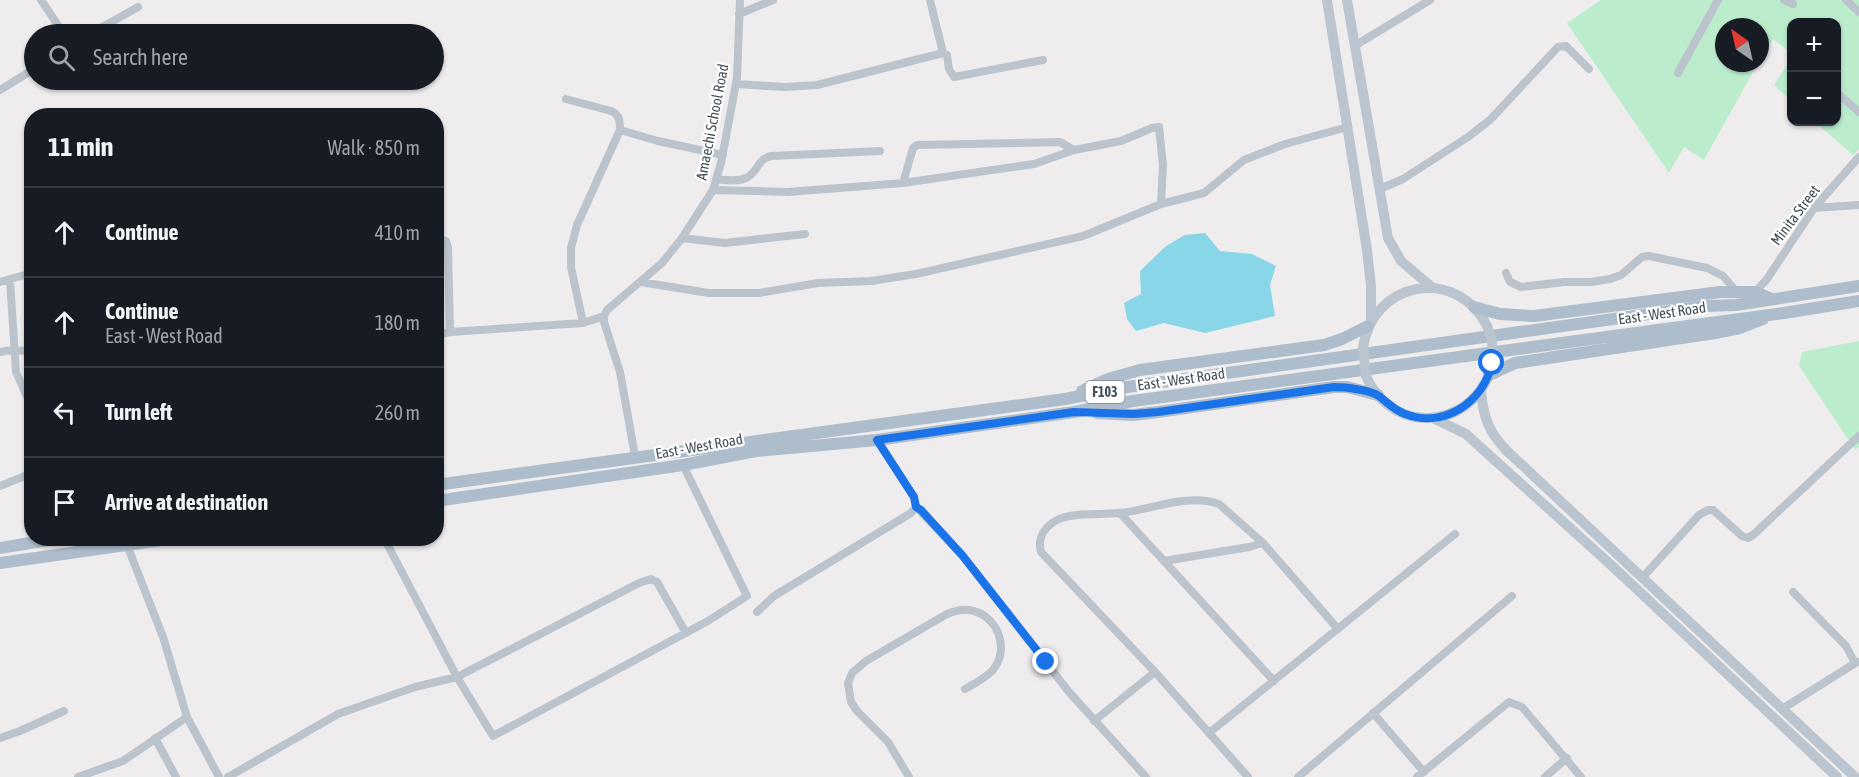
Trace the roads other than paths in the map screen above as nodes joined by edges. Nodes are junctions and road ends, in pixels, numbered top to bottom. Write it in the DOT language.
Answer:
graph roads {
  1 [pos="41,0"];
  2 [pos="740,0"];
  3 [pos="773,0"];
  4 [pos="930,0"];
  5 [pos="1327,0"];
  6 [pos="1347,0"];
  7 [pos="1430,0"];
  8 [pos="1718,0"];
  9 [pos="1784,0"];
  10 [pos="1846,0"];
  11 [pos="1793,4"];
  12 [pos="138,7"];
  13 [pos="1859,12"];
  14 [pos="739,14"];
  15 [pos="57,24"];
  16 [pos="108,24"];
  17 [pos="1356,45"];
  18 [pos="943,53"];
  19 [pos="1043,60"];
  20 [pos="1589,69"];
  21 [pos="1678,73"];
  22 [pos="24,75"];
  23 [pos="736,84"];
  24 [pos="0,90"];
  25 [pos="1841,96"];
  26 [pos="566,99"];
  27 [pos="1859,112"];
  28 [pos="1348,127"];
  29 [pos="620,130"];
  30 [pos="1074,150"];
  31 [pos="880,151"];
  32 [pos="723,155"];
  33 [pos="1859,157"];
  34 [pos="716,179"];
  35 [pos="903,183"];
  36 [pos="1380,189"];
  37 [pos="713,190"];
  38 [pos="1161,204"];
  39 [pos="1859,205"];
  40 [pos="1814,208"];
  41 [pos="805,234"];
  42 [pos="682,238"];
  43 [pos="444,240"];
  44 [pos="1506,273"];
  45 [pos="24,276"];
  46 [pos="10,280"];
  47 [pos="0,282"];
  48 [pos="640,282"];
  49 [pos="1859,286"];
  50 [pos="1433,288"];
  51 [pos="1736,291"];
  52 [pos="1755,292"];
  53 [pos="1773,300"];
  54 [pos="1859,301"];
  55 [pos="1474,307"];
  56 [pos="1773,314"];
  57 [pos="604,316"];
  58 [pos="583,323"];
  59 [pos="1370,323"];
  60 [pos="450,332"];
  61 [pos="444,333"];
  62 [pos="13,349"];
  63 [pos="24,351"];
  64 [pos="0,352"];
  65 [pos="1489,375"];
  66 [pos="24,390"];
  67 [pos="1481,390"];
  68 [pos="1378,395"];
  69 [pos="1065,399"];
  70 [pos="1074,412"];
  71 [pos="1433,418"];
  72 [pos="1859,436"];
  73 [pos="877,440"];
  74 [pos="635,456"];
  75 [pos="683,465"];
  76 [pos="24,476"];
  77 [pos="444,483"];
  78 [pos="0,486"];
  79 [pos="444,500"];
  80 [pos="916,507"];
  81 [pos="1120,513"];
  82 [pos="1455,534"];
  83 [pos="1263,543"];
  84 [pos="24,544"];
  85 [pos="121,546"];
  86 [pos="128,546"];
  87 [pos="388,546"];
  88 [pos="0,548"];
  89 [pos="1164,561"];
  90 [pos="0,563"];
  91 [pos="1642,578"];
  92 [pos="1793,592"];
  93 [pos="1512,596"];
  94 [pos="757,612"];
  95 [pos="1338,629"];
  96 [pos="686,633"];
  97 [pos="1857,662"];
  98 [pos="1155,672"];
  99 [pos="458,677"];
  100 [pos="1274,681"];
  101 [pos="964,689"];
  102 [pos="1782,709"];
  103 [pos="64,711"];
  104 [pos="1373,713"];
  105 [pos="187,717"];
  106 [pos="1094,721"];
  107 [pos="1209,733"];
  108 [pos="0,738"];
  109 [pos="155,738"];
  110 [pos="1567,758"];
  111 [pos="1421,774"];
  112 [pos="78,777"];
  113 [pos="176,777"];
  114 [pos="219,777"];
  115 [pos="228,777"];
  116 [pos="909,777"];
  117 [pos="1146,777"];
  118 [pos="1248,777"];
  119 [pos="1298,777"];
  120 [pos="1545,777"];
  121 [pos="1581,777"];
  122 [pos="1837,777"];
  123 [pos="1855,777"];
  1 -- 15 [label="street"];
  2 -- 14 [label="street, Amaechi School Road"];
  3 -- 14 [label="street"];
  4 -- 18 [label="street"];
  5 -- 28 [label="main road"];
  6 -- 17 [label="main road"];
  7 -- 17 [label="street"];
  8 -- 21 [label="street"];
  9 -- 11 [label="street"];
  10 -- 13 [label="street"];
  12 -- 16 [label="street"];
  14 -- 23 [label="street, Amaechi School Road"];
  17 -- 36 [label="main road"];
  18 -- 19 [label="street"];
  18 -- 23 [label="street"];
  20 -- 36 [label="street"];
  22 -- 24 [label="street"];
  23 -- 32 [label="street, Amaechi School Road"];
  25 -- 27 [label="street"];
  26 -- 29 [label="street"];
  28 -- 38 [label="street"];
  28 -- 59 [label="main road"];
  29 -- 32 [label="street"];
  29 -- 58 [label="street"];
  30 -- 35 [label="street"];
  30 -- 35 [label="street"];
  30 -- 38 [label="street"];
  31 -- 34 [label="street"];
  32 -- 34 [label="street, Amaechi School Road"];
  33 -- 40 [label="street, Minita Street"];
  34 -- 37 [label="street, Amaechi School Road"];
  35 -- 37 [label="street"];
  36 -- 50 [label="main road"];
  37 -- 42 [label="street, Amaechi School Road"];
  38 -- 48 [label="street"];
  39 -- 40 [label="street"];
  40 -- 52 [label="street, Minita Street"];
  41 -- 42 [label="street"];
  42 -- 48 [label="street, Amaechi School Road"];
  43 -- 60 [label="street"];
  44 -- 51 [label="street"];
  45 -- 46 [label="street"];
  46 -- 47 [label="street"];
  46 -- 62 [label="street"];
  48 -- 57 [label="street, Amaechi School Road"];
  49 -- 53 [label="main road, East - West Road / F103"];
  50 -- 55 [label="main road"];
  50 -- 59 [label="main road"];
  51 -- 52 [label="main road"];
  51 -- 55 [label="main road"];
  52 -- 53 [label="main road"];
  53 -- 69 [label="main road, East - West Road / F103"];
  54 -- 56 [label="main road, East - West Road / F103"];
  55 -- 65 [label="main road, bridge"];
  56 -- 65 [label="main road"];
  56 -- 70 [label="main road, East - West Road / F103"];
  57 -- 58 [label="street"];
  57 -- 74 [label="street"];
  58 -- 60 [label="street"];
  59 -- 68 [label="main road, bridge"];
  59 -- 69 [label="main road"];
  60 -- 61 [label="street"];
  62 -- 63 [label="street"];
  62 -- 64 [label="street"];
  62 -- 66 [label="street"];
  65 -- 67 [label="main road"];
  67 -- 71 [label="main road"];
  67 -- 91 [label="main road"];
  68 -- 70 [label="main road"];
  68 -- 71 [label="main road"];
  69 -- 74 [label="main road, East - West Road / F103"];
  70 -- 73 [label="main road, East - West Road / F103"];
  71 -- 122 [label="main road"];
  72 -- 91 [label="street"];
  73 -- 75 [label="main road, East - West Road / F103"];
  73 -- 80 [label="street"];
  74 -- 77 [label="main road, East - West Road / F103"];
  75 -- 79 [label="main road, East - West Road / F103"];
  75 -- 96 [label="street"];
  76 -- 78 [label="street"];
  80 -- 94 [label="street"];
  80 -- 106 [label="street"];
  81 -- 83 [label="street"];
  81 -- 89 [label="street"];
  81 -- 98 [label="street"];
  82 -- 95 [label="street"];
  83 -- 89 [label="street"];
  83 -- 95 [label="street"];
  84 -- 88 [label="main road"];
  85 -- 90 [label="main road"];
  86 -- 105 [label="street"];
  87 -- 99 [label="street"];
  89 -- 100 [label="street"];
  91 -- 102 [label="main road"];
  92 -- 97 [label="street"];
  93 -- 104 [label="street"];
  95 -- 100 [label="street"];
  96 -- 99 [label="street"];
  96 -- 99 [label="street"];
  97 -- 102 [label="street"];
  98 -- 106 [label="street"];
  98 -- 107 [label="street"];
  99 -- 115 [label="street"];
  100 -- 107 [label="street"];
  101 -- 116 [label="street"];
  102 -- 123 [label="main road"];
  103 -- 108 [label="street"];
  104 -- 111 [label="street"];
  104 -- 119 [label="street"];
  105 -- 109 [label="street"];
  105 -- 114 [label="street"];
  106 -- 117 [label="street"];
  107 -- 118 [label="street"];
  109 -- 112 [label="street"];
  109 -- 113 [label="street"];
  110 -- 111 [label="street"];
  110 -- 120 [label="street"];
  110 -- 121 [label="street"];
}
